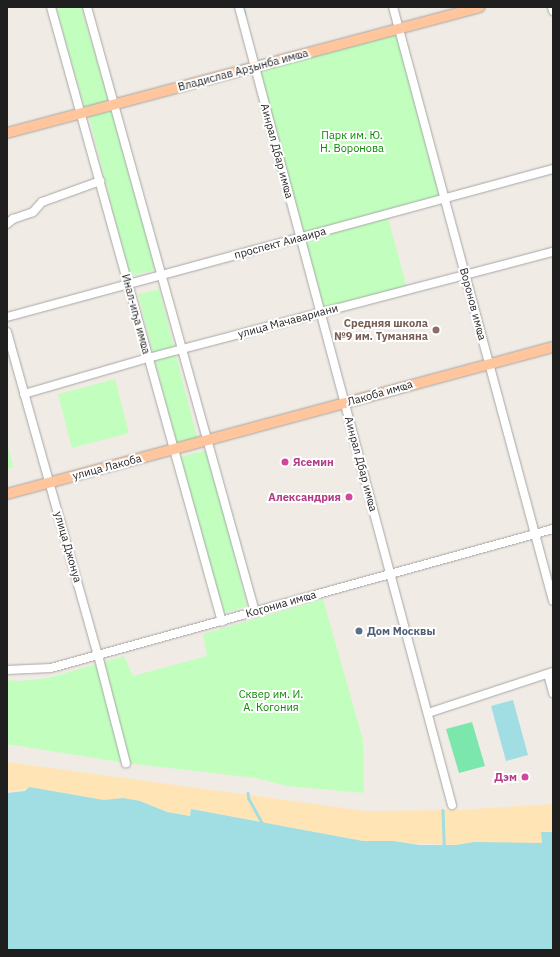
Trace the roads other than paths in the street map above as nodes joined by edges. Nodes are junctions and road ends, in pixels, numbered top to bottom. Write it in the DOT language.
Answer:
graph roads {
  1 [pos="51,7"];
  2 [pos="87,7"];
  3 [pos="239,7"];
  4 [pos="393,7"];
  5 [pos="480,7"];
  6 [pos="552,7"];
  7 [pos="553,12"];
  8 [pos="399,28"];
  9 [pos="255,67"];
  10 [pos="115,104"];
  11 [pos="81,113"];
  12 [pos="7,133"];
  13 [pos="553,168"];
  14 [pos="100,181"];
  15 [pos="444,198"];
  16 [pos="7,224"];
  17 [pos="300,237"];
  18 [pos="553,252"];
  19 [pos="465,274"];
  20 [pos="161,275"];
  21 [pos="128,284"];
  22 [pos="320,312"];
  23 [pos="7,317"];
  24 [pos="7,332"];
  25 [pos="553,347"];
  26 [pos="181,349"];
  27 [pos="148,358"];
  28 [pos="489,364"];
  29 [pos="24,394"];
  30 [pos="345,403"];
  31 [pos="206,440"];
  32 [pos="173,449"];
  33 [pos="49,482"];
  34 [pos="7,494"];
  35 [pos="553,529"];
  36 [pos="535,534"];
  37 [pos="389,572"];
  38 [pos="553,601"];
  39 [pos="255,612"];
  40 [pos="222,622"];
  41 [pos="98,655"];
  42 [pos="7,670"];
  43 [pos="550,673"];
  44 [pos="553,693"];
  45 [pos="428,713"];
  46 [pos="126,763"];
  47 [pos="452,805"];
  1 -- 11 [label="street, Инал-иҧа имҩа"];
  2 -- 10 [label="street"];
  3 -- 9 [label="street, Аинрал Дбар имҩа"];
  4 -- 8 [label="street, Воронов имҩа"];
  5 -- 8 [label="main road, Владислав Арӡынба имҩа"];
  6 -- 7 [label="street"];
  8 -- 9 [label="main road, Владислав Арӡынба имҩа"];
  8 -- 15 [label="street, Воронов имҩа"];
  9 -- 10 [label="main road, Владислав Арӡынба имҩа"];
  9 -- 17 [label="street, Аинрал Дбар имҩа"];
  10 -- 11 [label="main road, Владислав Арӡынба имҩа"];
  10 -- 20 [label="street"];
  11 -- 12 [label="main road, Владислав Арӡынба имҩа"];
  11 -- 14 [label="street, Инал-иҧа имҩа"];
  13 -- 15 [label="street, проспект Аиааира"];
  14 -- 16 [label="street"];
  14 -- 21 [label="street, Инал-иҧа имҩа"];
  15 -- 17 [label="street, проспект Аиааира"];
  15 -- 19 [label="street, Воронов имҩа"];
  17 -- 20 [label="street, проспект Аиааира"];
  17 -- 22 [label="street, Аинрал Дбар имҩа"];
  18 -- 19 [label="street, улица Мачавариани"];
  19 -- 22 [label="street, улица Мачавариани"];
  19 -- 28 [label="street, Воронов имҩа"];
  20 -- 21 [label="street, проспект Аиааира"];
  20 -- 26 [label="street"];
  21 -- 23 [label="street, проспект Аиааира"];
  21 -- 27 [label="street, Инал-иҧа имҩа"];
  22 -- 26 [label="street, улица Мачавариани"];
  22 -- 30 [label="street, Аинрал Дбар имҩа"];
  24 -- 29 [label="street, улица Джонуа"];
  25 -- 28 [label="main road, Лакоба имҩа"];
  26 -- 27 [label="street, улица Мачавариани"];
  26 -- 31 [label="street"];
  27 -- 29 [label="street, улица Мачавариани"];
  27 -- 32 [label="street, Инал-иҧа имҩа"];
  28 -- 30 [label="main road, Лакоба имҩа"];
  28 -- 36 [label="street, Воронов имҩа"];
  29 -- 33 [label="street, улица Джонуа"];
  30 -- 31 [label="main road, Лакоба имҩа"];
  30 -- 37 [label="street, Аинрал Дбар имҩа"];
  31 -- 32 [label="main road, улица Лакоба"];
  31 -- 39 [label="street"];
  32 -- 33 [label="main road, улица Лакоба"];
  32 -- 40 [label="street, Инал-иҧа имҩа"];
  33 -- 34 [label="main road, улица Лакоба"];
  33 -- 41 [label="street, улица Джонуа"];
  35 -- 36 [label="street, Коӷониа имҩа"];
  36 -- 37 [label="street, Коӷониа имҩа"];
  36 -- 38 [label="street, Воронов имҩа"];
  37 -- 39 [label="street, Коӷониа имҩа"];
  37 -- 45 [label="street, Аинрал Дбар имҩа"];
  39 -- 40 [label="street, Коӷониа имҩа"];
  40 -- 41 [label="street, Коӷониа имҩа"];
  41 -- 42 [label="street, Коӷониа имҩа"];
  41 -- 46 [label="street, улица Джонуа"];
  43 -- 44 [label="street"];
  43 -- 45 [label="street"];
  45 -- 47 [label="street, Аинрал Дбар имҩа"];
}
